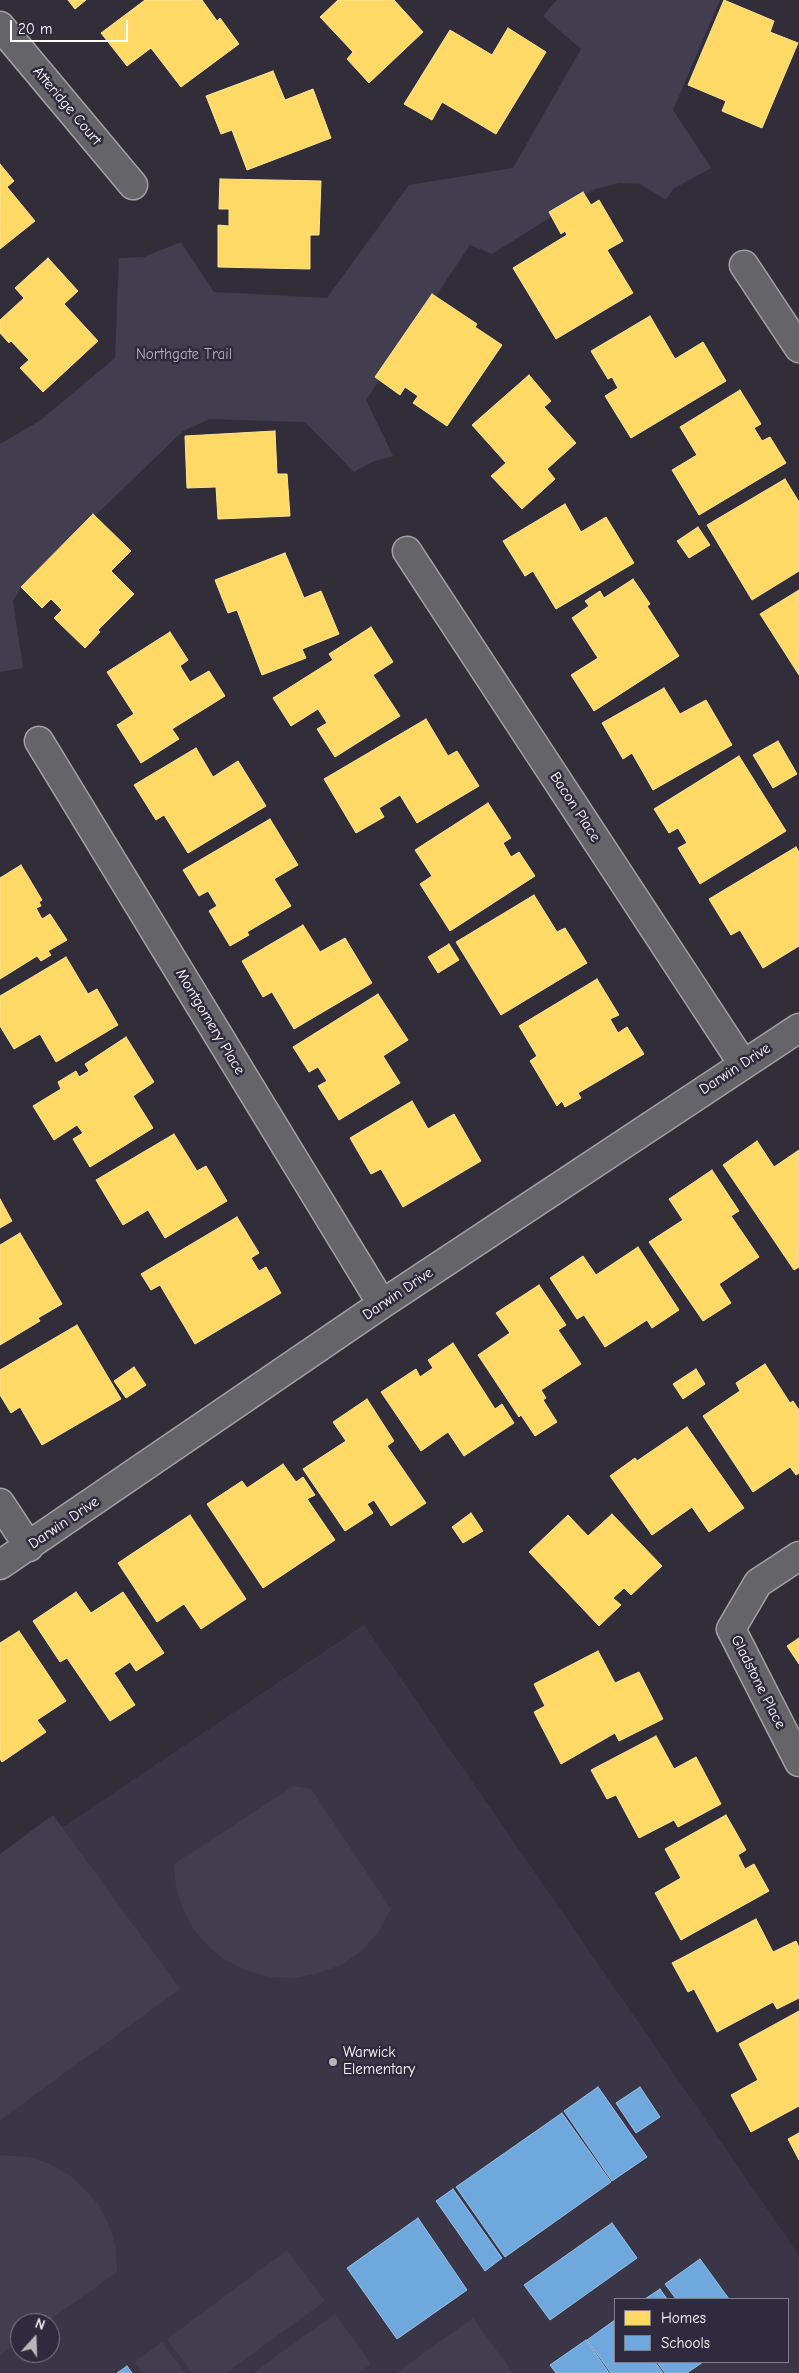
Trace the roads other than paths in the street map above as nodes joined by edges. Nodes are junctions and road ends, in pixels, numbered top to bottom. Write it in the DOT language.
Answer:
graph roads {
  1 [pos="0,26"];
  2 [pos="133,186"];
  3 [pos="744,265"];
  4 [pos="799,348"];
  5 [pos="407,551"];
  6 [pos="39,741"];
  7 [pos="799,1028"];
  8 [pos="743,1064"];
  9 [pos="382,1304"];
  10 [pos="0,1502"];
  11 [pos="29,1547"];
  12 [pos="799,1556"];
  13 [pos="0,1565"];
  14 [pos="799,1762"];
  1 -- 2 [label="street, Atteridge Court"];
  3 -- 4 [label="street"];
  5 -- 8 [label="street, Bacon Place"];
  6 -- 9 [label="street, Montgomery Place"];
  7 -- 8 [label="street, Darwin Drive"];
  8 -- 9 [label="street, Darwin Drive"];
  9 -- 11 [label="street, Darwin Drive"];
  10 -- 11 [label="street"];
  11 -- 13 [label="street, Darwin Drive"];
  12 -- 14 [label="street, Gladstone Place"];
}
